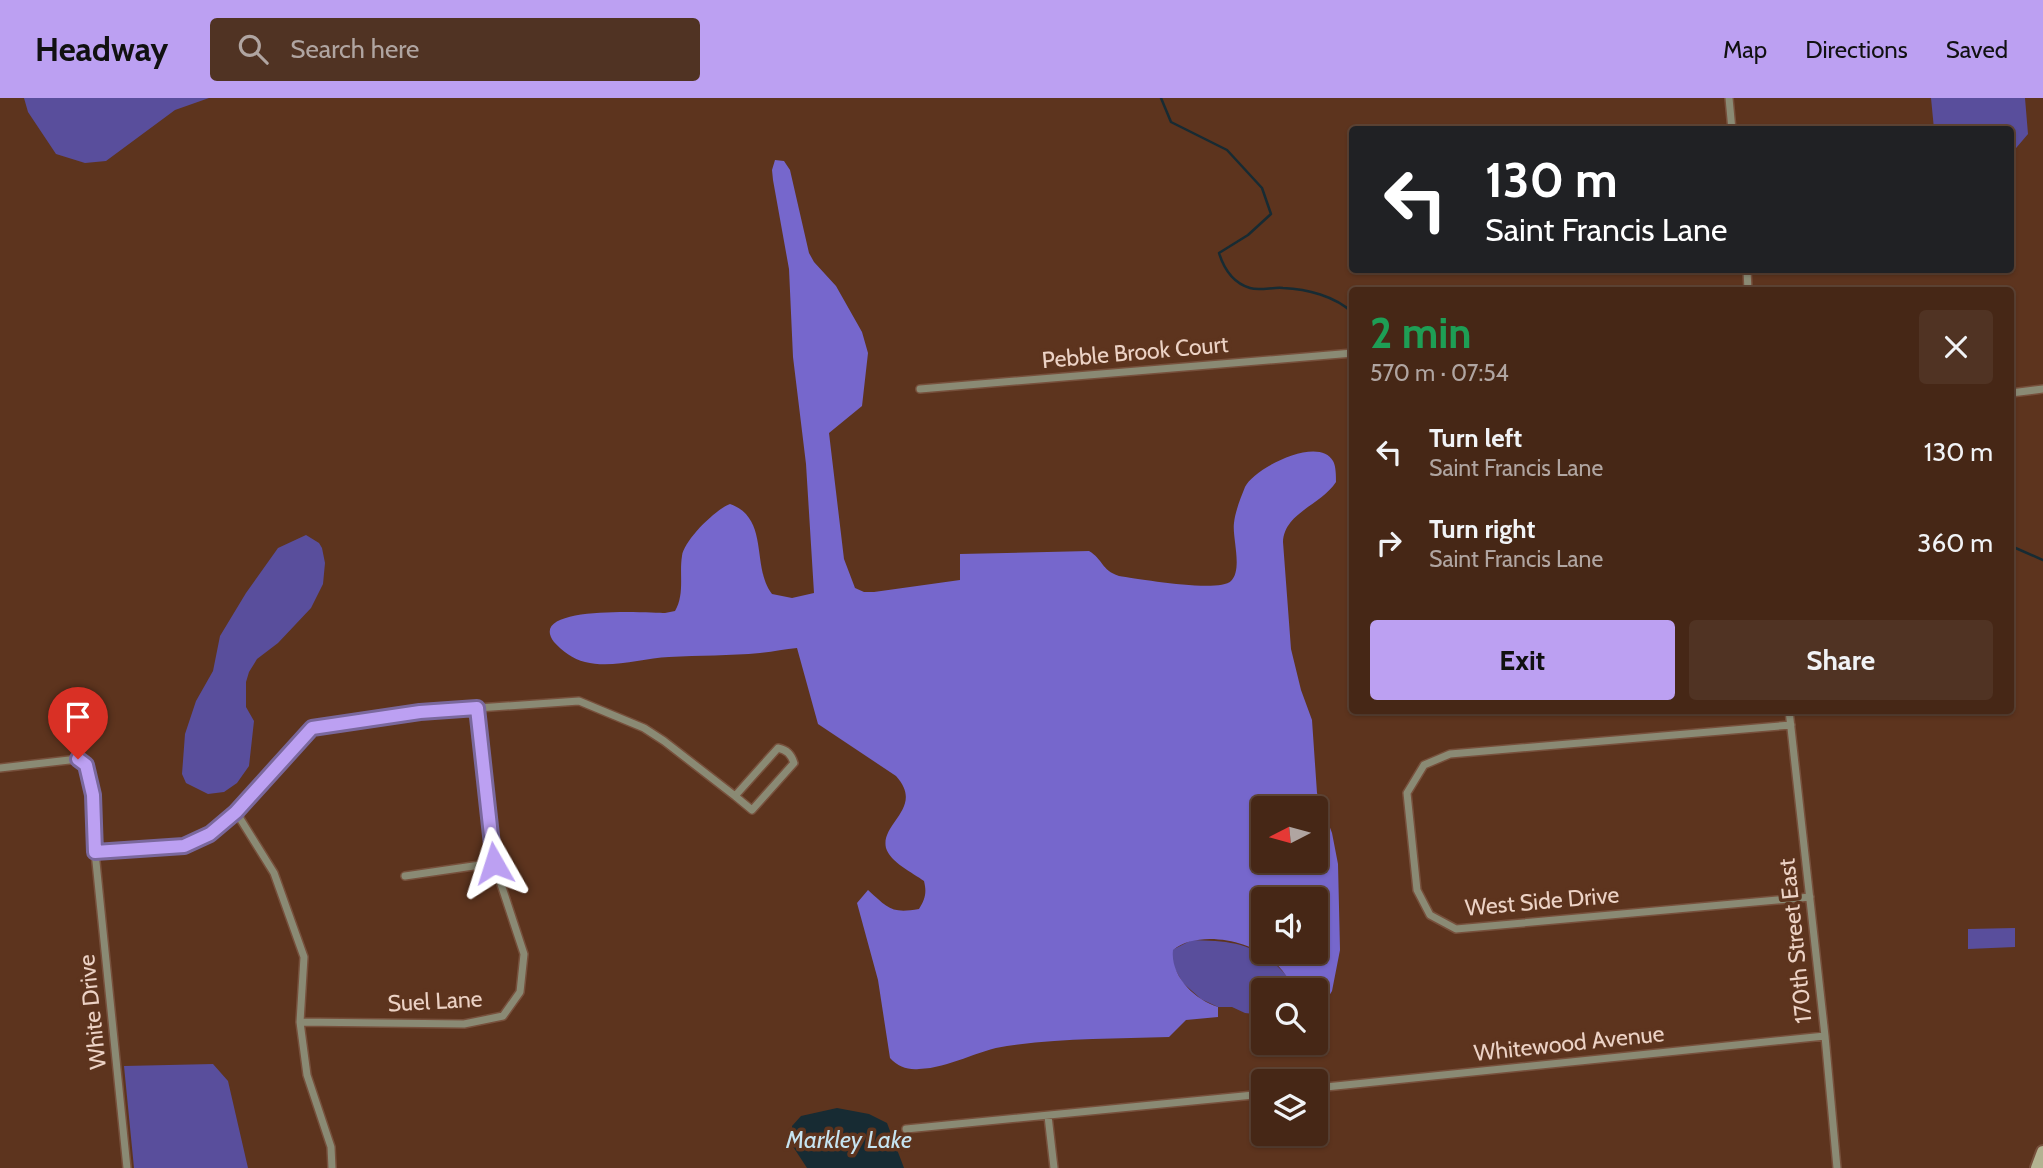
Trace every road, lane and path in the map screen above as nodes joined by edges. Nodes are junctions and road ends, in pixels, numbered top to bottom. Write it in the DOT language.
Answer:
graph roads {
  1 [pos="1728,98"];
  2 [pos="1732,126"];
  3 [pos="1349,353"];
  4 [pos="920,389"];
  5 [pos="2043,389"];
  6 [pos="2014,393"];
  7 [pos="477,708"];
  8 [pos="1790,714"];
  9 [pos="1791,725"];
  10 [pos="0,768"];
  11 [pos="735,796"];
  12 [pos="236,812"];
  13 [pos="95,852"];
  14 [pos="494,863"];
  15 [pos="405,877"];
  16 [pos="1810,897"];
  17 [pos="300,1022"];
  18 [pos="1825,1036"];
  19 [pos="1328,1087"];
  20 [pos="1251,1095"];
  21 [pos="1048,1116"];
  22 [pos="906,1129"];
  23 [pos="2043,1152"];
  24 [pos="127,1168"];
  25 [pos="332,1168"];
  26 [pos="1054,1168"];
  27 [pos="1837,1168"];
  28 [pos="2037,1168"];
  1 -- 2 [label="street"];
  3 -- 4 [label="street, Pebble Brook Court"];
  5 -- 6 [label="street"];
  7 -- 11 [label="street"];
  7 -- 12 [label="street"];
  7 -- 14 [label="street, Suel Lane"];
  8 -- 9 [label="street, 170th Street East"];
  9 -- 16 [label="street, 170th Street East"];
  9 -- 16 [label="street, West Side Drive"];
  10 -- 13 [label="street, White Drive"];
  11 -- 11 [label="street"];
  12 -- 13 [label="street"];
  12 -- 17 [label="street"];
  13 -- 24 [label="street, White Drive"];
  14 -- 15 [label="street"];
  14 -- 17 [label="street, Suel Lane"];
  16 -- 18 [label="street, 170th Street East"];
  17 -- 25 [label="street"];
  18 -- 19 [label="street, Whitewood Avenue"];
  18 -- 27 [label="street, 170th Street East"];
  20 -- 21 [label="street"];
  21 -- 22 [label="street"];
  21 -- 26 [label="street"];
  23 -- 28 [label="main road"];
}
